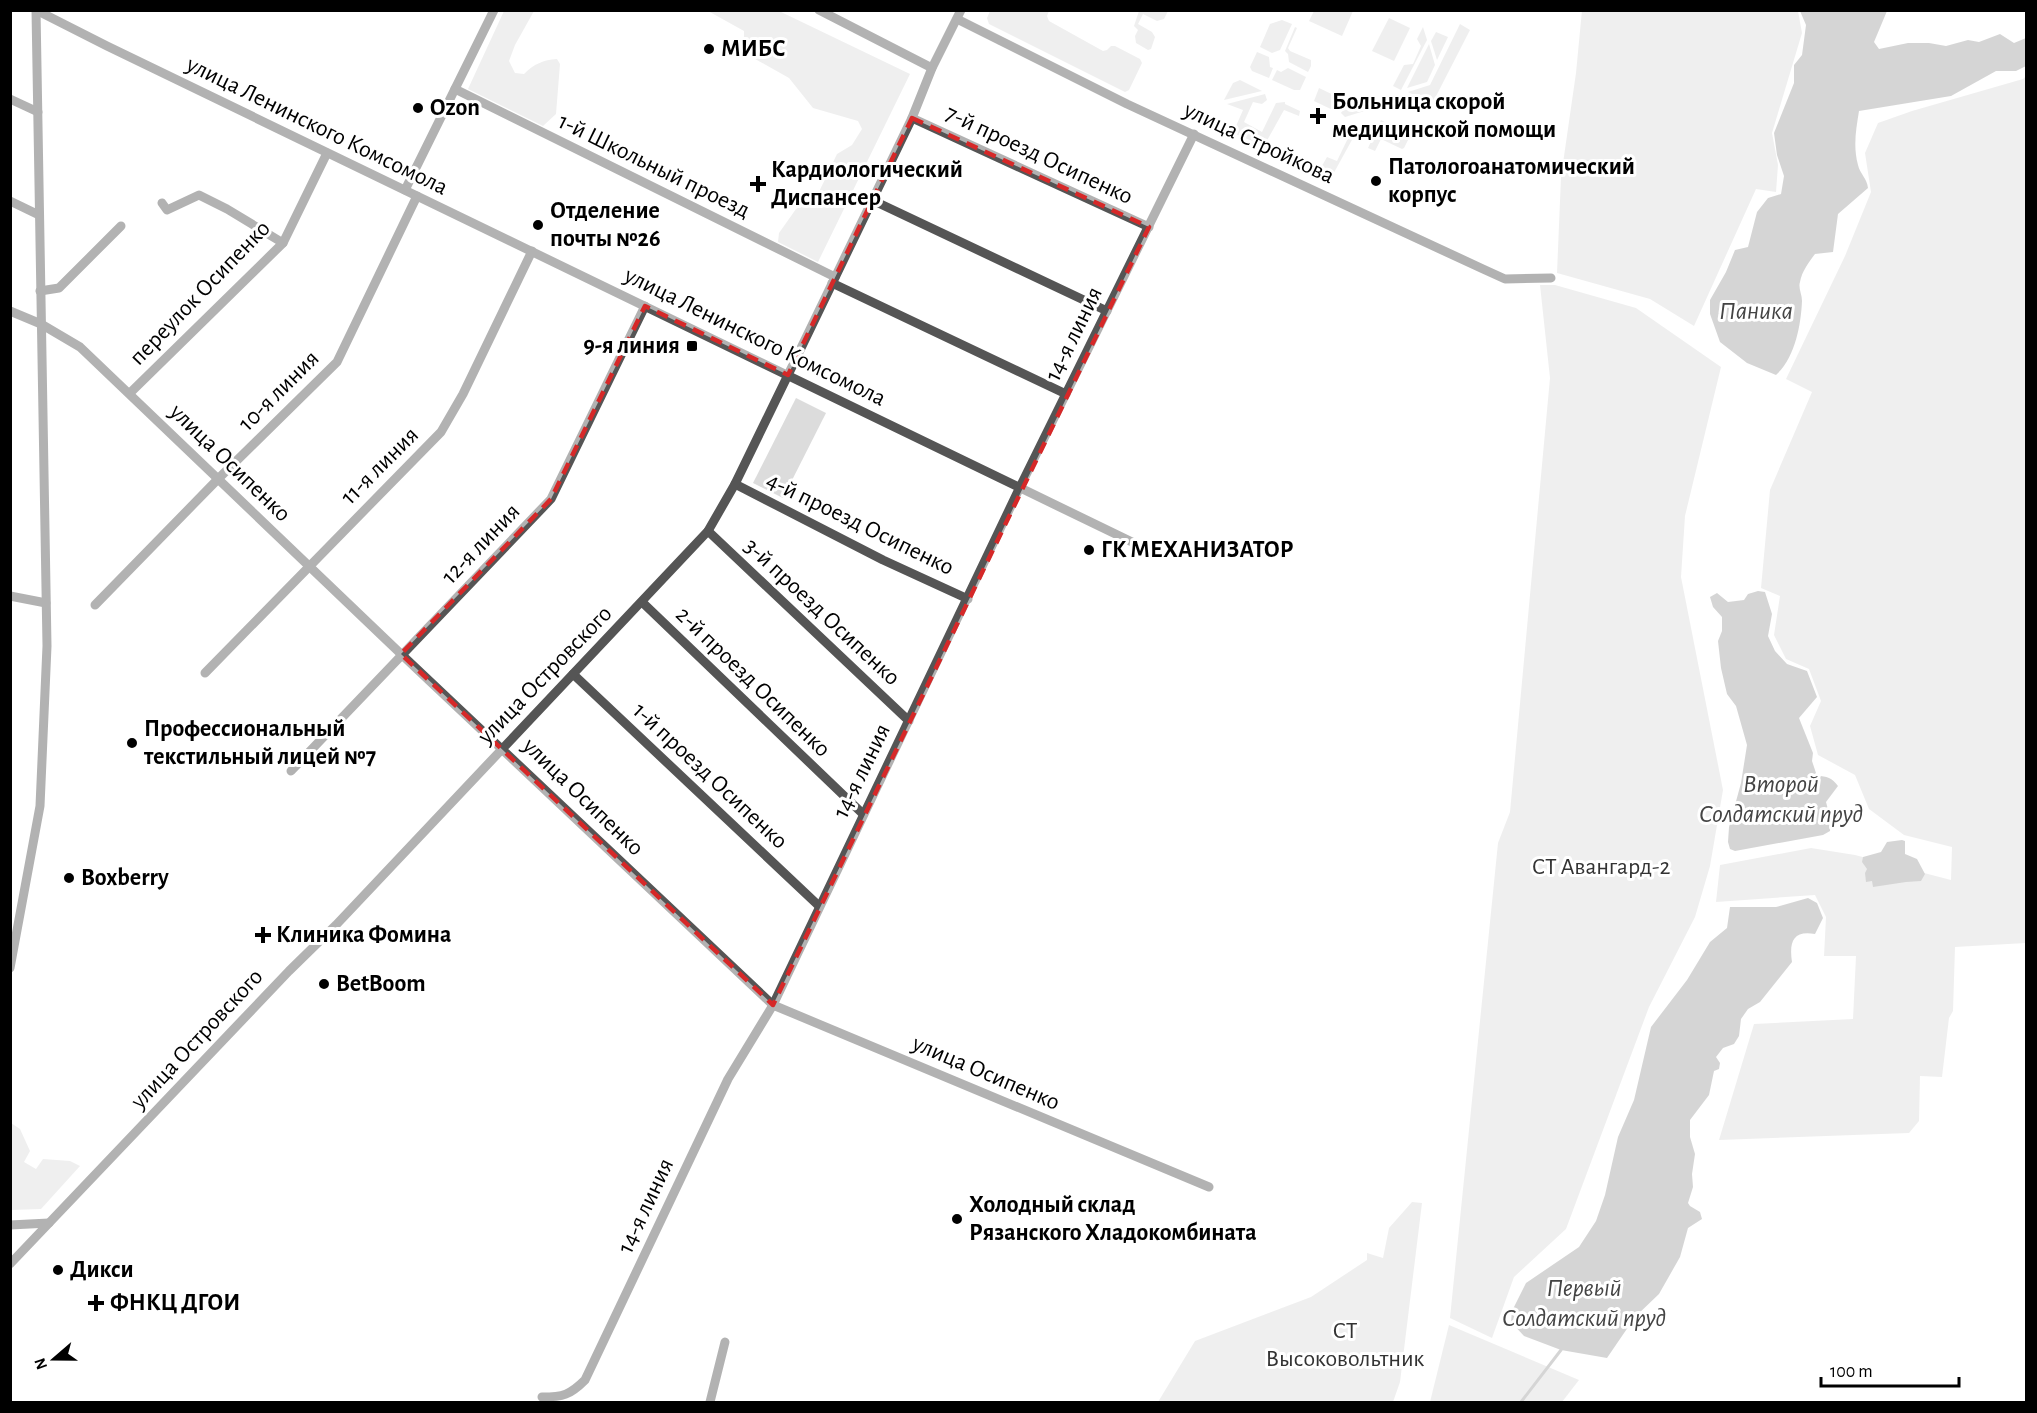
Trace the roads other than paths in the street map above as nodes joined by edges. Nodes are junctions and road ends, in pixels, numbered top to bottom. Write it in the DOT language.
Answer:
graph roads {
  1 [pos="36,10"];
  2 [pos="494,10"];
  3 [pos="819,10"];
  4 [pos="959,15"];
  5 [pos="932,68"];
  6 [pos="456,89"];
  7 [pos="10,99"];
  8 [pos="38,112"];
  9 [pos="912,118"];
  10 [pos="1194,134"];
  11 [pos="327,153"];
  12 [pos="405,190"];
  13 [pos="417,196"];
  14 [pos="872,200"];
  15 [pos="10,201"];
  16 [pos="162,203"];
  17 [pos="39,215"];
  18 [pos="121,226"];
  19 [pos="1149,227"];
  20 [pos="283,243"];
  21 [pos="532,252"];
  22 [pos="1551,278"];
  23 [pos="834,280"];
  24 [pos="40,291"];
  25 [pos="645,306"];
  26 [pos="10,311"];
  27 [pos="1107,311"];
  28 [pos="41,324"];
  29 [pos="788,375"];
  30 [pos="130,393"];
  31 [pos="1066,394"];
  32 [pos="219,478"];
  33 [pos="735,484"];
  34 [pos="1020,487"];
  35 [pos="708,531"];
  36 [pos="1132,542"];
  37 [pos="309,566"];
  38 [pos="10,596"];
  39 [pos="968,599"];
  40 [pos="642,602"];
  41 [pos="46,603"];
  42 [pos="95,605"];
  43 [pos="401,654"];
  44 [pos="205,673"];
  45 [pos="573,674"];
  46 [pos="909,721"];
  47 [pos="502,747"];
  48 [pos="291,771"];
  49 [pos="863,814"];
  50 [pos="819,906"];
  51 [pos="10,968"];
  52 [pos="773,1005"];
  53 [pos="1209,1187"];
  54 [pos="49,1223"];
  55 [pos="10,1225"];
  56 [pos="10,1264"];
  57 [pos="725,1342"];
  58 [pos="542,1396"];
  59 [pos="710,1402"];
  1 -- 8 [label="street"];
  1 -- 11 [label="street, улица Ленинского Комсомола"];
  2 -- 6 [label="street"];
  3 -- 5 [label="street"];
  4 -- 5 [label="street, улица Островского"];
  4 -- 10 [label="street, улица Стройкова"];
  5 -- 9 [label="street, улица Островского"];
  6 -- 12 [label="street"];
  6 -- 23 [label="street, 1-й Школьный проезд"];
  7 -- 8 [label="street"];
  8 -- 17 [label="street"];
  9 -- 14 [label="street, улица Островского"];
  9 -- 19 [label="street, 7-й проезд Осипенко"];
  10 -- 19 [label="street, 14-я линия"];
  10 -- 22 [label="street, улица Стройкова"];
  11 -- 12 [label="street, улица Ленинского Комсомола"];
  11 -- 20 [label="street, переулок Осипенко"];
  12 -- 13 [label="street, улица Ленинского Комсомола"];
  13 -- 21 [label="street, улица Ленинского Комсомола"];
  13 -- 32 [label="street, 10-я линия"];
  14 -- 23 [label="street, улица Островского"];
  14 -- 27 [label="street"];
  15 -- 17 [label="street"];
  16 -- 20 [label="street"];
  17 -- 24 [label="street"];
  18 -- 24 [label="street"];
  19 -- 27 [label="street, 14-я линия"];
  20 -- 30 [label="street, переулок Осипенко"];
  21 -- 25 [label="street, улица Ленинского Комсомола"];
  21 -- 37 [label="street, 11-я линия"];
  23 -- 29 [label="street, улица Островского"];
  23 -- 31 [label="street, 1-й Школьный проезд"];
  24 -- 28 [label="street"];
  25 -- 29 [label="street, улица Ленинского Комсомола"];
  25 -- 43 [label="street, 12-я линия"];
  26 -- 28 [label="street, улица Осипенко"];
  27 -- 31 [label="street, 14-я линия"];
  28 -- 30 [label="street, улица Осипенко"];
  28 -- 41 [label="street"];
  29 -- 33 [label="street, улица Островского"];
  29 -- 34 [label="street, улица Ленинского Комсомола"];
  30 -- 32 [label="street, улица Осипенко"];
  31 -- 34 [label="street, 14-я линия"];
  32 -- 37 [label="street, улица Осипенко"];
  32 -- 42 [label="street, 10-я линия"];
  33 -- 35 [label="street, улица Островского"];
  33 -- 39 [label="street, 4-й проезд Осипенко"];
  34 -- 36 [label="street, улица Ленинского Комсомола"];
  34 -- 39 [label="street, 14-я линия"];
  35 -- 40 [label="street, улица Островского"];
  35 -- 46 [label="street, 3-й проезд Осипенко"];
  37 -- 43 [label="street, улица Осипенко"];
  37 -- 44 [label="street, 11-я линия"];
  38 -- 41 [label="street"];
  39 -- 46 [label="street, 14-я линия"];
  40 -- 45 [label="street, улица Островского"];
  40 -- 49 [label="street, 2-й проезд Осипенко"];
  41 -- 51 [label="street"];
  43 -- 47 [label="street, улица Осипенко"];
  43 -- 48 [label="street, 12-я линия"];
  45 -- 47 [label="street, улица Островского"];
  45 -- 50 [label="street, 1-й проезд Осипенко"];
  46 -- 49 [label="street, 14-я линия"];
  47 -- 52 [label="street, улица Осипенко"];
  47 -- 54 [label="street, улица Островского"];
  49 -- 50 [label="street, 14-я линия"];
  50 -- 52 [label="street, 14-я линия"];
  52 -- 53 [label="street, улица Осипенко"];
  52 -- 58 [label="street, 14-я линия"];
  54 -- 55 [label="street"];
  54 -- 56 [label="street, улица Островского"];
  57 -- 59 [label="street"];
}
